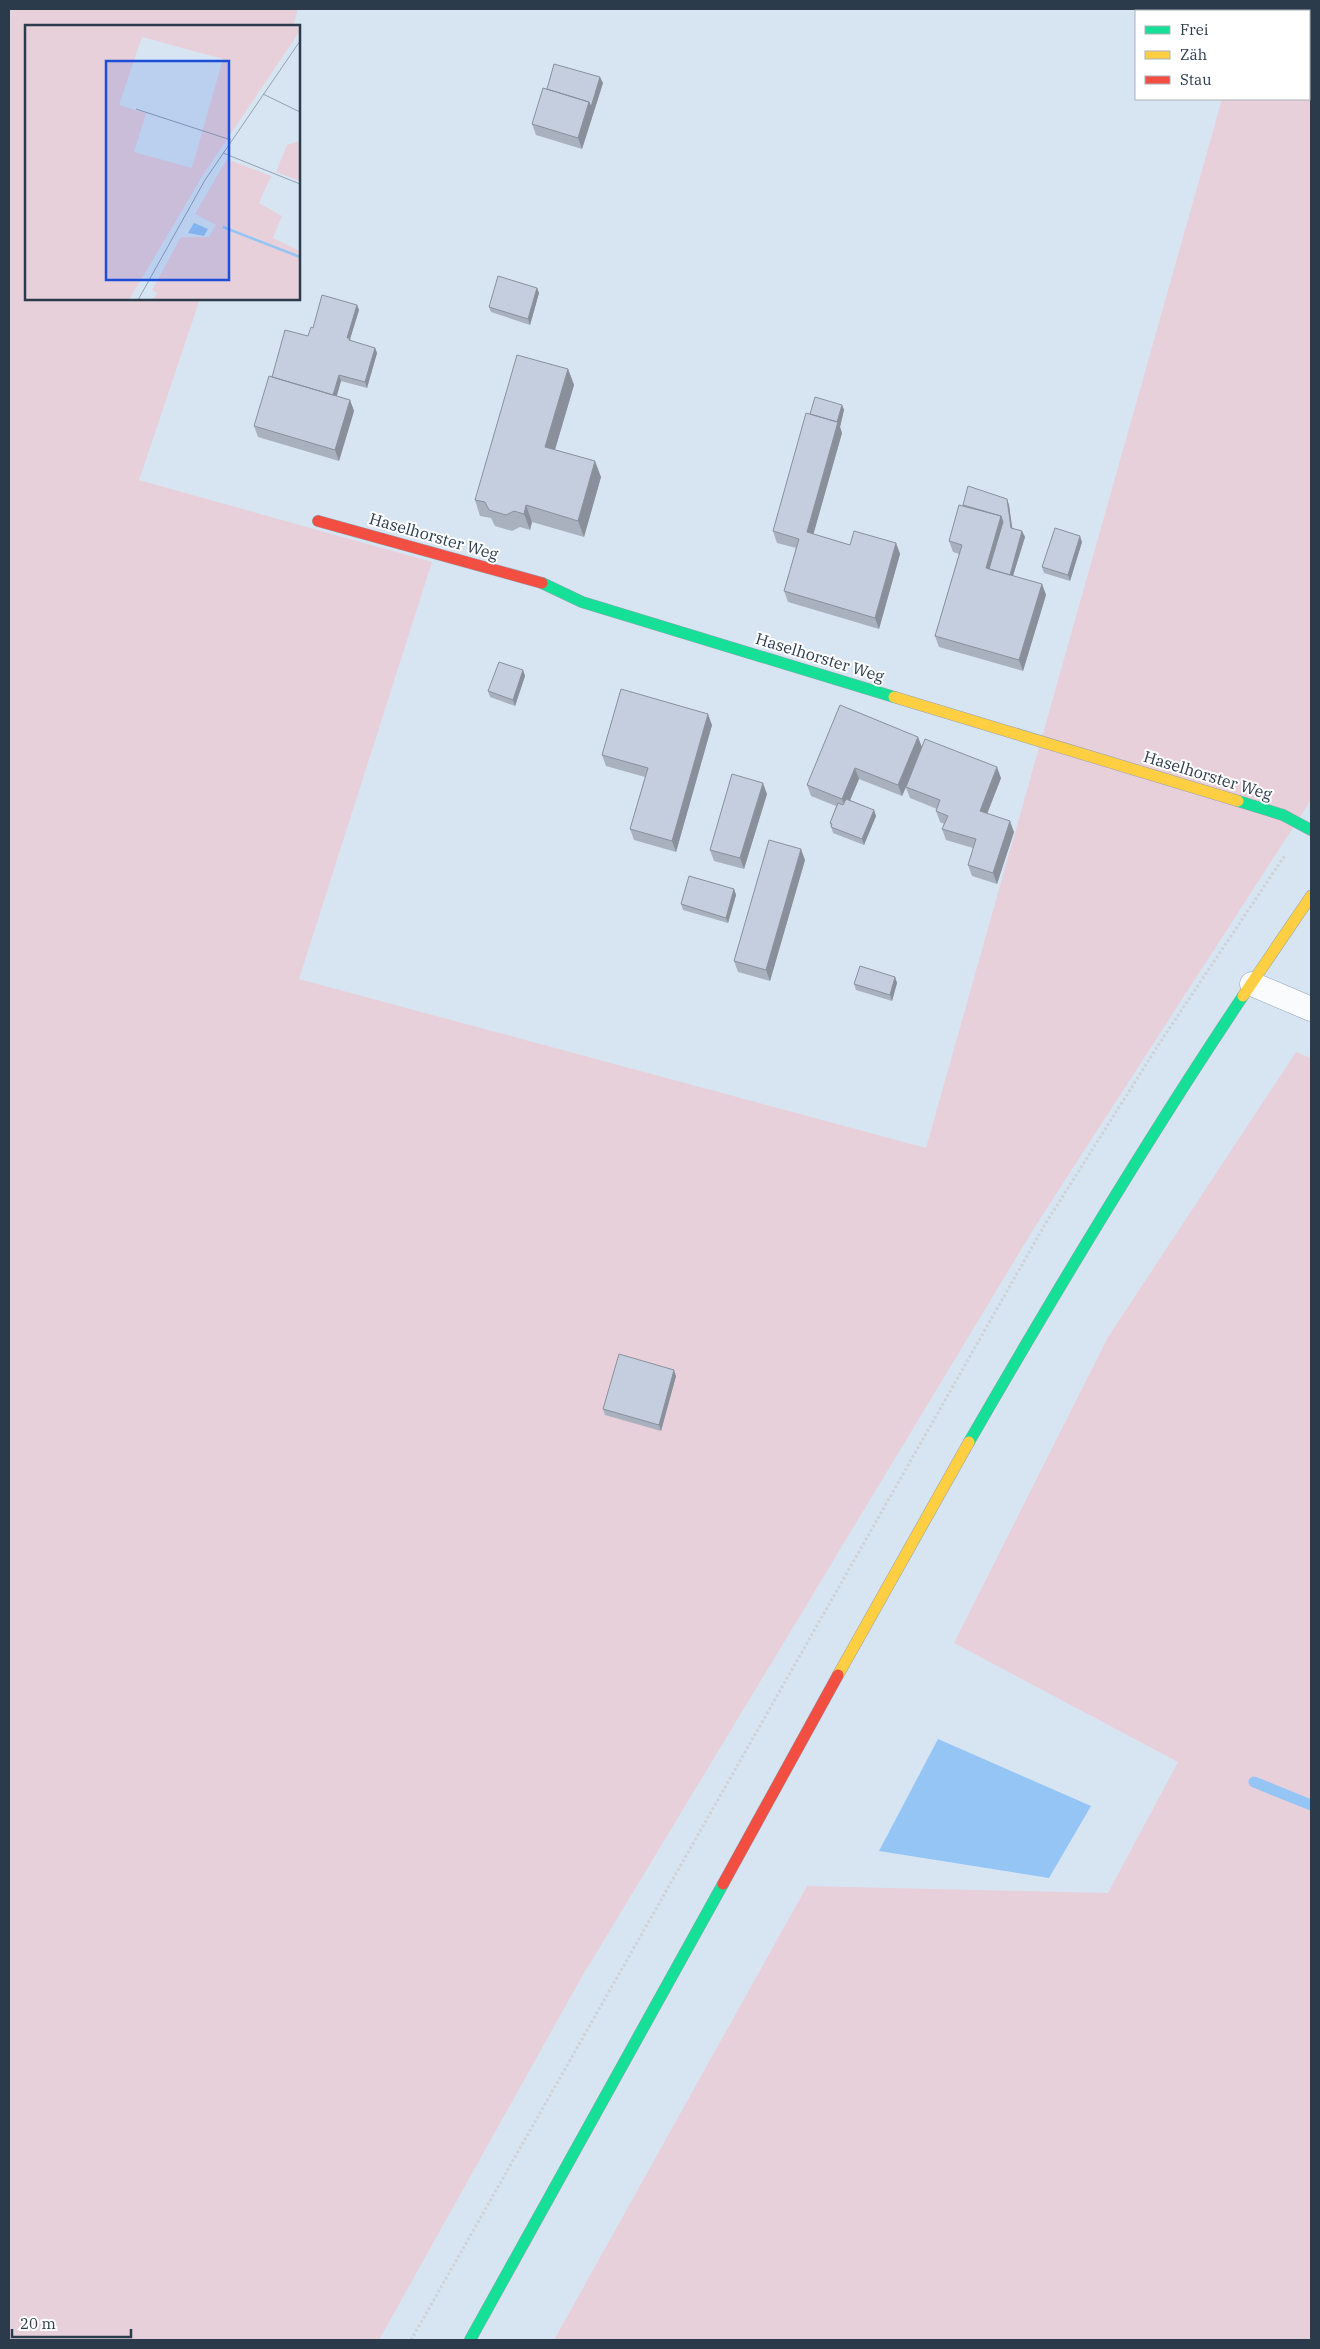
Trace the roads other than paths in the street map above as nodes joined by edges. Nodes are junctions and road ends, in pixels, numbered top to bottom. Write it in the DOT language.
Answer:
graph roads {
  1 [pos="318,521"];
  2 [pos="1311,830"];
  3 [pos="1311,896"];
  4 [pos="1252,984"];
  5 [pos="1311,1009"];
  6 [pos="470,2340"];
  1 -- 2 [label="main road, Haselhorster Weg"];
  3 -- 4 [label="main road"];
  4 -- 5 [label="lane"];
  4 -- 6 [label="main road"];
}
